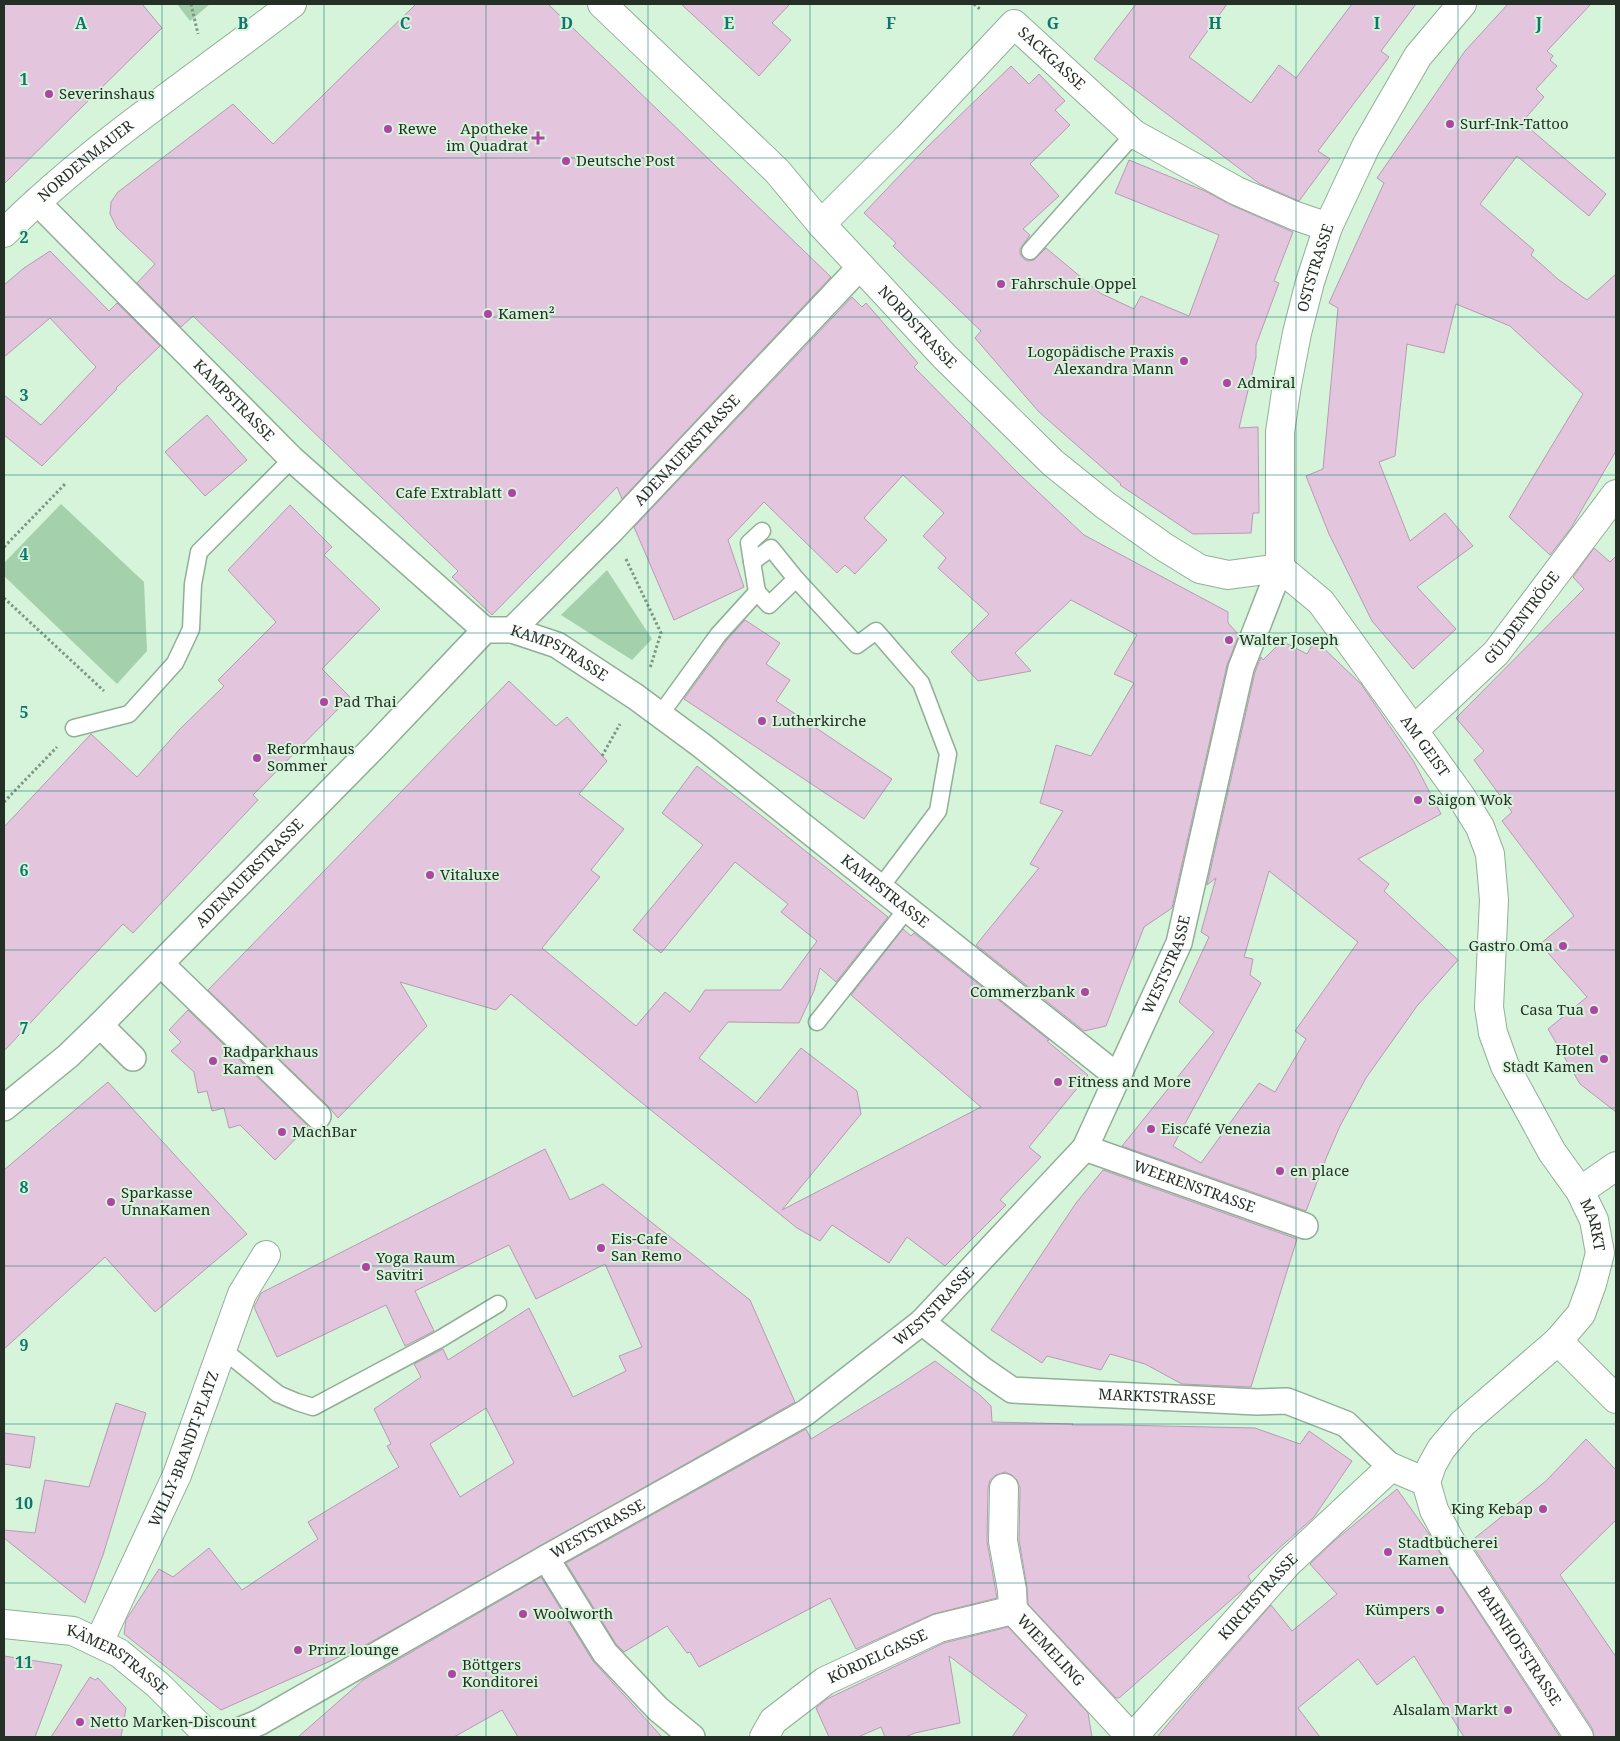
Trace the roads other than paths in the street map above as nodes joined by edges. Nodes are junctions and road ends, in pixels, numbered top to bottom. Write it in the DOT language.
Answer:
graph roads {
  1 [pos="292,4"];
  2 [pos="602,4"];
  3 [pos="1462,4"];
  4 [pos="1134,134"];
  5 [pos="36,201"];
  6 [pos="821,224"];
  7 [pos="1328,227"];
  8 [pos="4,233"];
  9 [pos="1030,251"];
  10 [pos="860,267"];
  11 [pos="292,459"];
  12 [pos="1616,494"];
  13 [pos="762,531"];
  14 [pos="752,562"];
  15 [pos="1280,568"];
  16 [pos="796,579"];
  17 [pos="757,592"];
  18 [pos="485,630"];
  19 [pos="512,630"];
  20 [pos="660,715"];
  21 [pos="74,728"];
  22 [pos="1414,730"];
  23 [pos="880,888"];
  24 [pos="907,910"];
  25 [pos="1491,958"];
  26 [pos="161,964"];
  27 [pos="818,1022"];
  28 [pos="100,1025"];
  29 [pos="133,1058"];
  30 [pos="1117,1076"];
  31 [pos="4,1108"];
  32 [pos="318,1116"];
  33 [pos="1085,1148"];
  34 [pos="1616,1166"];
  35 [pos="1580,1191"];
  36 [pos="1305,1226"];
  37 [pos="266,1255"];
  38 [pos="498,1304"];
  39 [pos="922,1322"];
  40 [pos="1558,1341"];
  41 [pos="222,1349"];
  42 [pos="1616,1399"];
  43 [pos="1391,1467"];
  44 [pos="1426,1482"];
  45 [pos="1004,1488"];
  46 [pos="546,1558"];
  47 [pos="1013,1610"];
  48 [pos="4,1624"];
  49 [pos="99,1642"];
  50 [pos="210,1737"];
  51 [pos="223,1737"];
  52 [pos="692,1737"];
  53 [pos="764,1737"];
  54 [pos="1132,1737"];
  55 [pos="1579,1737"];
  1 -- 5 [label="street, NORDENMAUER"];
  2 -- 6 [label="street, NORDSTRASSE"];
  3 -- 7 [label="street, OSTSTRASSE"];
  4 -- 6 [label="street, SACKGASSE"];
  4 -- 7 [label="street, SACKGASSE"];
  4 -- 9 [label="lane"];
  5 -- 8 [label="street, NORDENMAUER"];
  5 -- 11 [label="street, KAMPSTRASSE"];
  6 -- 10 [label="street, NORDSTRASSE"];
  7 -- 15 [label="street, OSTSTRASSE"];
  10 -- 15 [label="street, NORDSTRASSE"];
  10 -- 19 [label="street, ADENAUERSTRASSE"];
  11 -- 18 [label="street, KAMPSTRASSE"];
  11 -- 21 [label="lane"];
  12 -- 22 [label="street, GÜLDENTRÖGE"];
  13 -- 14 [label="lane"];
  14 -- 16 [label="lane"];
  14 -- 17 [label="lane"];
  15 -- 22 [label="street, AM GEIST"];
  15 -- 30 [label="street, WESTSTRASSE"];
  16 -- 17 [label="lane"];
  16 -- 23 [label="lane"];
  17 -- 20 [label="lane"];
  18 -- 19 [label="street, KAMPSTRASSE"];
  18 -- 26 [label="street, ADENAUERSTRASSE"];
  19 -- 20 [label="street, KAMPSTRASSE"];
  20 -- 23 [label="street, KAMPSTRASSE"];
  22 -- 25 [label="street, AM GEIST"];
  23 -- 24 [label="street, KAMPSTRASSE"];
  24 -- 27 [label="lane"];
  24 -- 30 [label="street, KAMPSTRASSE"];
  25 -- 35 [label="street, MARKT"];
  26 -- 28 [label="street, ADENAUERSTRASSE"];
  26 -- 32 [label="street"];
  28 -- 29 [label="street"];
  28 -- 31 [label="street, ADENAUERSTRASSE"];
  30 -- 33 [label="street, WESTSTRASSE"];
  33 -- 36 [label="street, WEERENSTRASSE"];
  33 -- 39 [label="street, WESTSTRASSE"];
  34 -- 35 [label="street"];
  35 -- 40 [label="street, MARKT"];
  37 -- 41 [label="street, WILLY-BRANDT-PLATZ"];
  38 -- 41 [label="lane"];
  39 -- 43 [label="street, MARKTSTRASSE"];
  39 -- 46 [label="street, WESTSTRASSE"];
  40 -- 42 [label="street"];
  40 -- 44 [label="street, MARKT"];
  41 -- 49 [label="street, WILLY-BRANDT-PLATZ"];
  43 -- 44 [label="street"];
  43 -- 54 [label="street, KIRCHSTRASSE"];
  44 -- 55 [label="street, BAHNHOFSTRASSE"];
  45 -- 47 [label="street, WIEMELING"];
  46 -- 51 [label="street, WESTSTRASSE"];
  46 -- 52 [label="street"];
  47 -- 53 [label="street, KÖRDELGASSE"];
  47 -- 54 [label="street, WIEMELING"];
  48 -- 49 [label="street, KÄMERSTRASSE"];
  49 -- 50 [label="street, KÄMERSTRASSE"];
}
